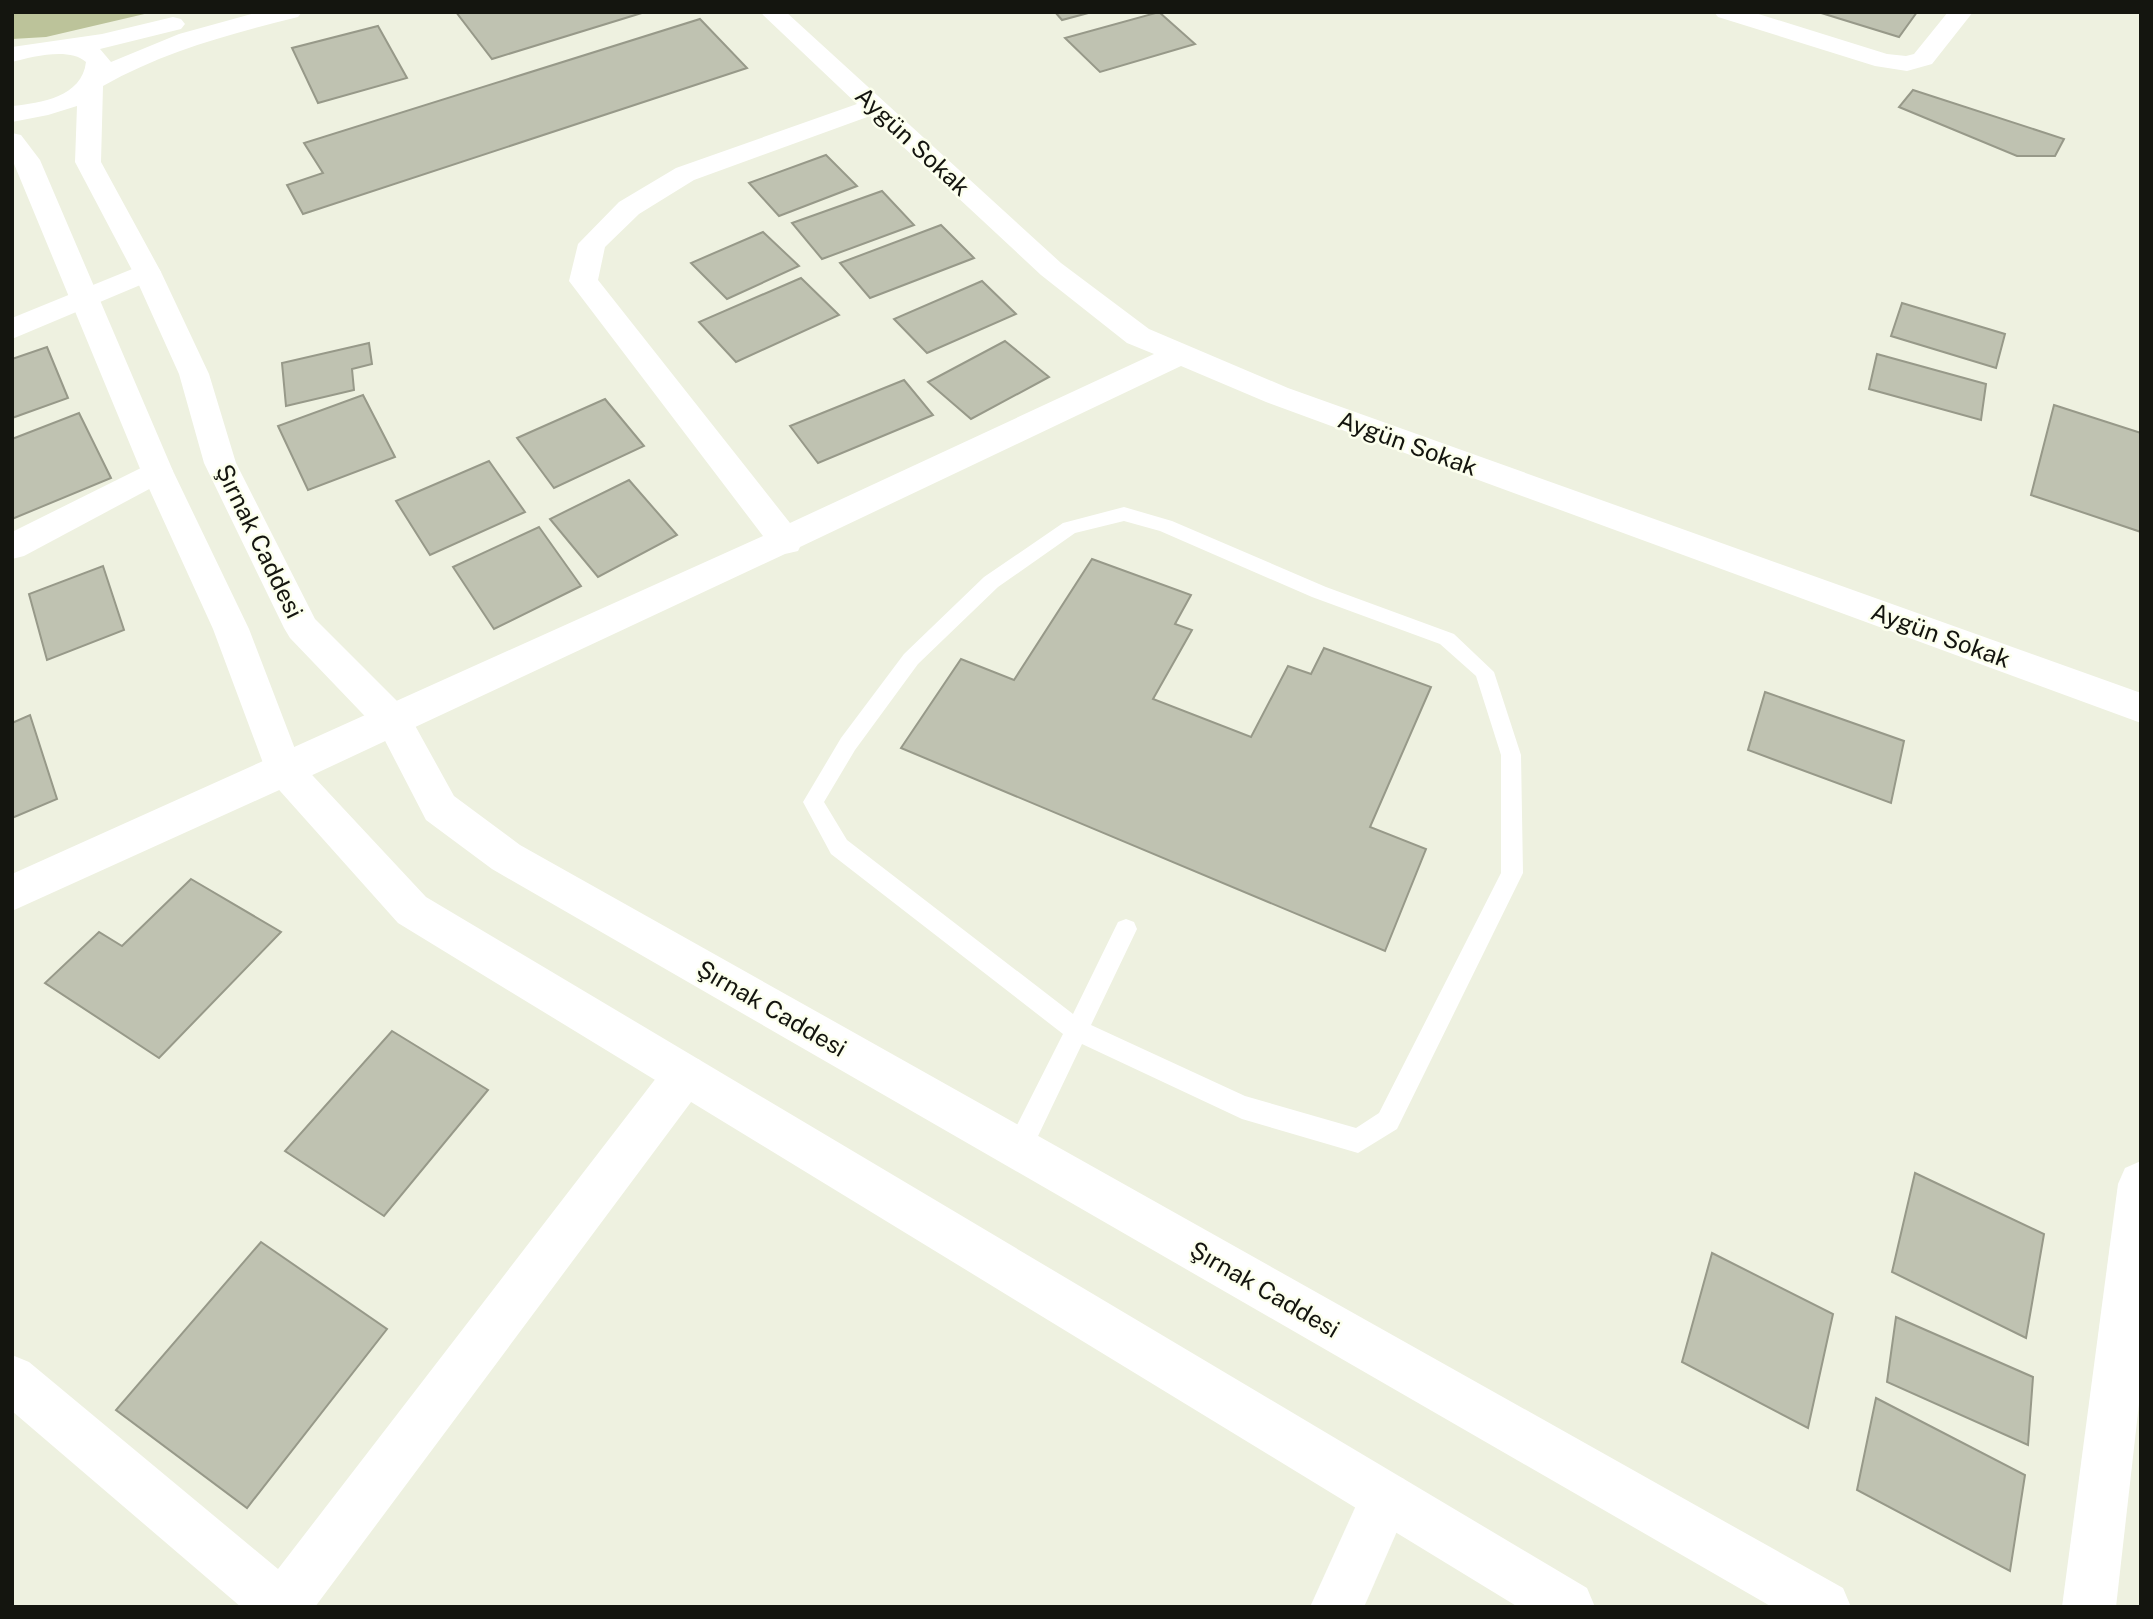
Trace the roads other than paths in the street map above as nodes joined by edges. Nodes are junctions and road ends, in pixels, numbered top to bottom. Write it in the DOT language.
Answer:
graph roads {
  1 [pos="208,12"];
  2 [pos="290,12"];
  3 [pos="772,12"];
  4 [pos="1726,12"];
  5 [pos="1961,12"];
  6 [pos="59,47"];
  7 [pos="14,54"];
  8 [pos="91,83"];
  9 [pos="875,106"];
  10 [pos="12,114"];
  11 [pos="12,141"];
  12 [pos="147,272"];
  13 [pos="86,298"];
  14 [pos="12,329"];
  15 [pos="1180,354"];
  16 [pos="157,471"];
  17 [pos="786,542"];
  18 [pos="12,547"];
  19 [pos="2141,708"];
  20 [pos="394,722"];
  21 [pos="285,771"];
  22 [pos="12,893"];
  23 [pos="1126,929"];
  24 [pos="1076,1030"];
  25 [pos="685,1075"];
  26 [pos="1018,1148"];
  27 [pos="2141,1184"];
  28 [pos="12,1379"];
  29 [pos="1386,1497"];
  30 [pos="282,1607"];
  31 [pos="1337,1607"];
  32 [pos="1568,1607"];
  33 [pos="1824,1607"];
  34 [pos="2089,1607"];
  1 -- 6 [label="street"];
  2 -- 8 [label="street"];
  3 -- 9 [label="street, Aygün Sokak"];
  4 -- 5 [label="street"];
  6 -- 7 [label="street"];
  6 -- 8 [label="street, Şırnak Caddesi"];
  8 -- 10 [label="street"];
  8 -- 12 [label="street, Şırnak Caddesi"];
  9 -- 15 [label="street, Aygün Sokak"];
  9 -- 17 [label="street"];
  11 -- 13 [label="street"];
  12 -- 13 [label="street"];
  12 -- 20 [label="street, Şırnak Caddesi"];
  13 -- 14 [label="street"];
  13 -- 16 [label="street"];
  15 -- 17 [label="street"];
  15 -- 19 [label="street, Aygün Sokak"];
  16 -- 18 [label="street"];
  16 -- 21 [label="street"];
  17 -- 20 [label="street"];
  20 -- 21 [label="street"];
  20 -- 26 [label="street, Şırnak Caddesi"];
  21 -- 22 [label="street"];
  21 -- 25 [label="street"];
  23 -- 24 [label="lane"];
  24 -- 24 [label="lane"];
  24 -- 26 [label="lane"];
  25 -- 29 [label="street"];
  25 -- 30 [label="street"];
  26 -- 33 [label="street, Şırnak Caddesi"];
  27 -- 34 [label="street"];
  28 -- 30 [label="street"];
  29 -- 31 [label="street"];
  29 -- 32 [label="street"];
}
